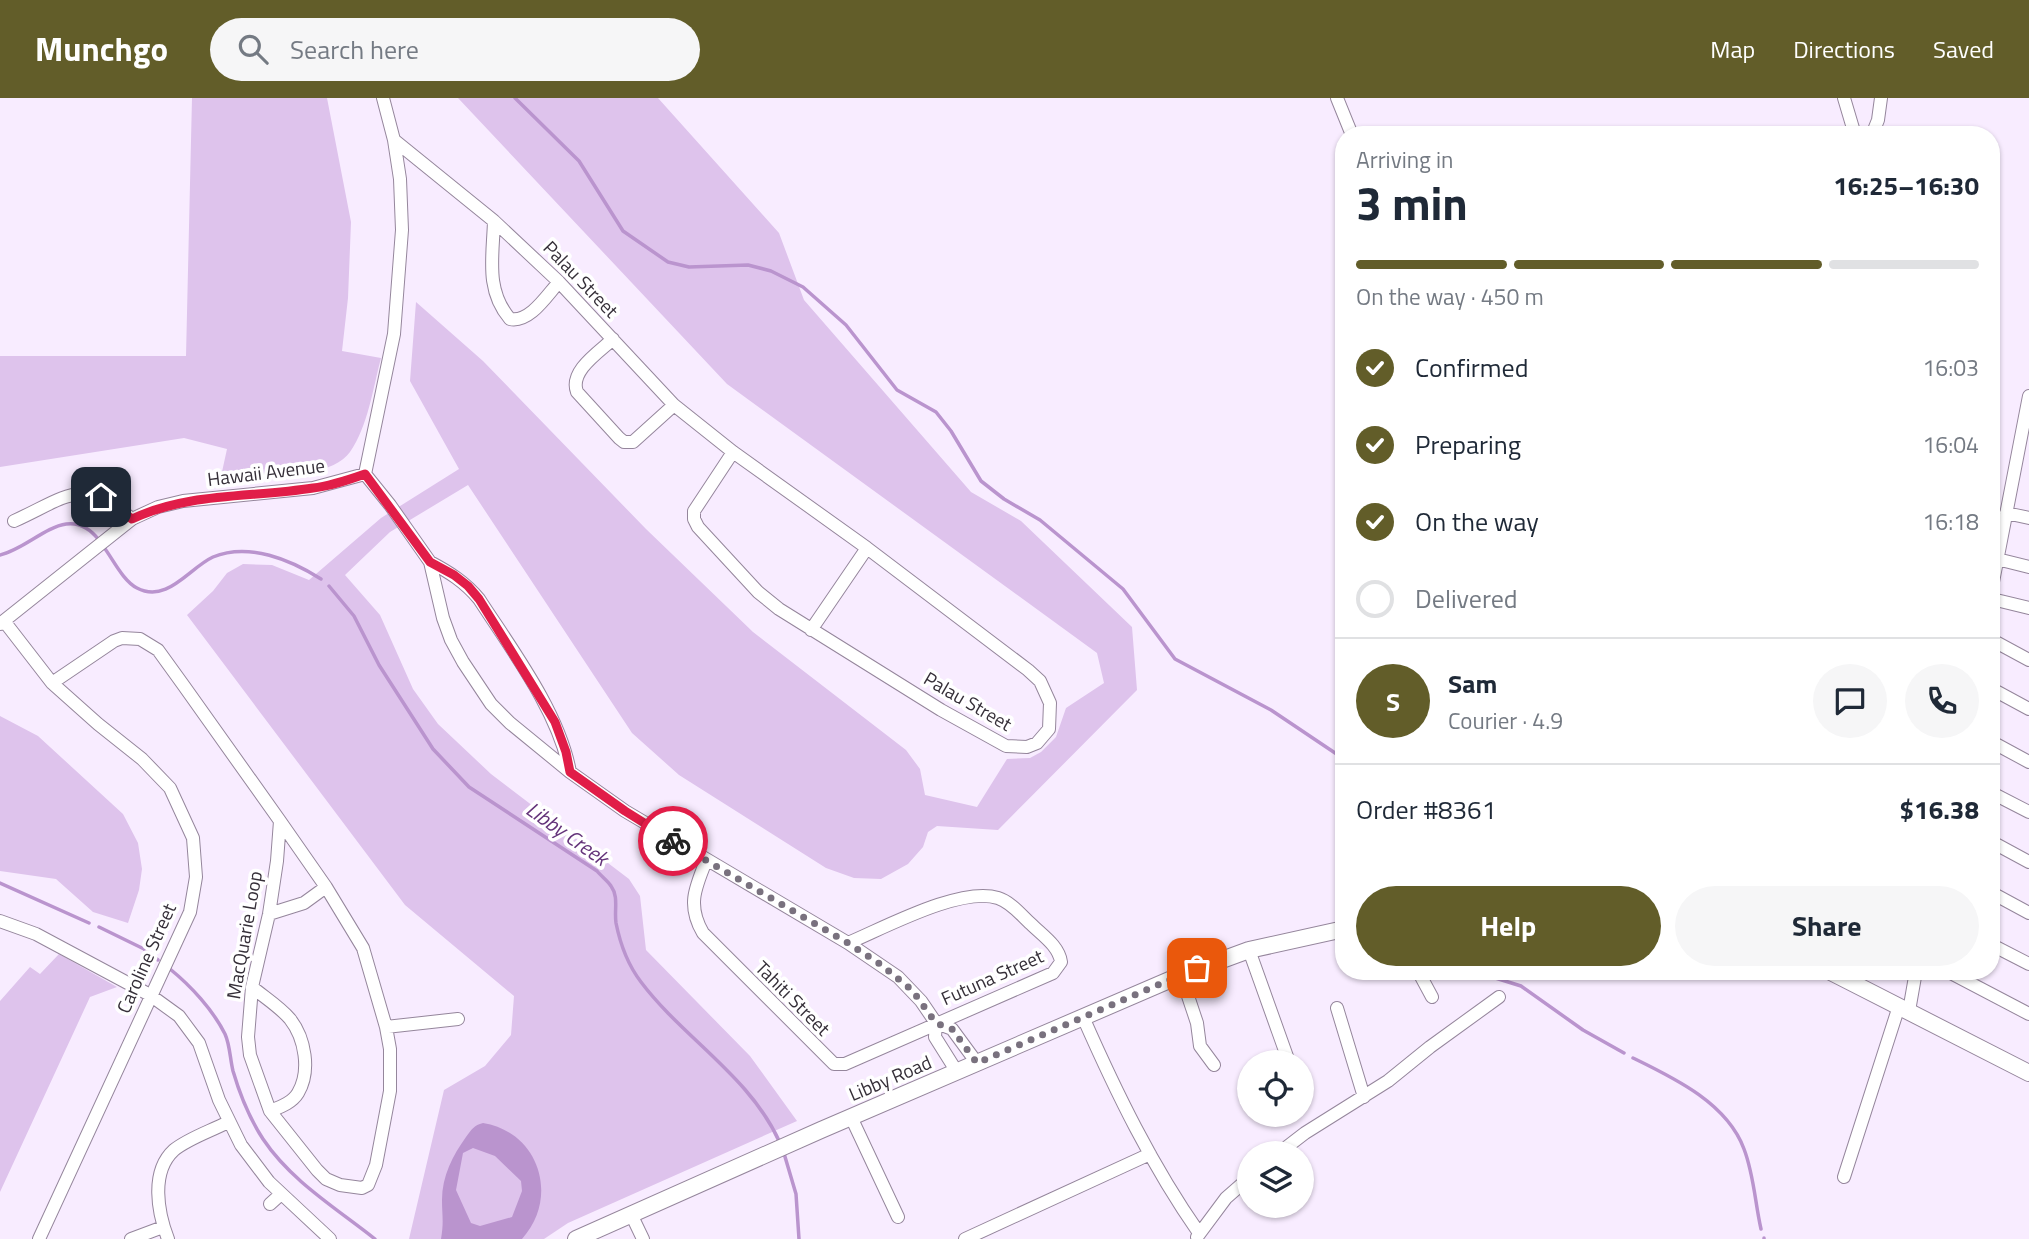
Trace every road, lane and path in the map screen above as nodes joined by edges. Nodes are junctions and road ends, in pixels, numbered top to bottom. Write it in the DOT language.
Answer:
graph roads {
  1 [pos="383,98"];
  2 [pos="1337,98"];
  3 [pos="1844,98"];
  4 [pos="1881,98"];
  5 [pos="1348,126"];
  6 [pos="1852,126"];
  7 [pos="1876,126"];
  8 [pos="394,140"];
  9 [pos="494,221"];
  10 [pos="559,282"];
  11 [pos="612,339"];
  12 [pos="2029,396"];
  13 [pos="674,405"];
  14 [pos="2026,427"];
  15 [pos="733,452"];
  16 [pos="2014,470"];
  17 [pos="365,474"];
  18 [pos="2029,474"];
  19 [pos="2006,513"];
  20 [pos="2029,518"];
  21 [pos="132,519"];
  22 [pos="14,521"];
  23 [pos="2000,544"];
  24 [pos="867,548"];
  25 [pos="2000,560"];
  26 [pos="430,562"];
  27 [pos="2029,567"];
  28 [pos="2000,601"];
  29 [pos="2029,608"];
  30 [pos="2,623"];
  31 [pos="811,630"];
  32 [pos="2000,644"];
  33 [pos="2029,660"];
  34 [pos="52,683"];
  35 [pos="2000,693"];
  36 [pos="2029,709"];
  37 [pos="2000,746"];
  38 [pos="2029,762"];
  39 [pos="570,772"];
  40 [pos="2000,797"];
  41 [pos="2029,812"];
  42 [pos="279,821"];
  43 [pos="2000,846"];
  44 [pos="706,860"];
  45 [pos="2029,862"];
  46 [pos="326,887"];
  47 [pos="2000,897"];
  48 [pos="2029,913"];
  49 [pos="269,914"];
  50 [pos="0,921"];
  51 [pos="1335,931"];
  52 [pos="848,943"];
  53 [pos="2000,949"];
  54 [pos="1249,950"];
  55 [pos="2029,964"];
  56 [pos="1181,975"];
  57 [pos="1423,980"];
  58 [pos="1847,980"];
  59 [pos="1913,980"];
  60 [pos="1964,980"];
  61 [pos="252,987"];
  62 [pos="150,995"];
  63 [pos="1432,997"];
  64 [pos="1499,997"];
  65 [pos="1337,1008"];
  66 [pos="1904,1009"];
  67 [pos="2029,1014"];
  68 [pos="1083,1017"];
  69 [pos="458,1018"];
  70 [pos="936,1023"];
  71 [pos="386,1027"];
  72 [pos="1285,1050"];
  73 [pos="977,1063"];
  74 [pos="1214,1066"];
  75 [pos="957,1072"];
  76 [pos="2029,1072"];
  77 [pos="1364,1097"];
  78 [pos="270,1111"];
  79 [pos="851,1117"];
  80 [pos="228,1122"];
  81 [pos="1295,1141"];
  82 [pos="1150,1154"];
  83 [pos="1844,1177"];
  84 [pos="1237,1188"];
  85 [pos="281,1194"];
  86 [pos="270,1204"];
  87 [pos="631,1214"];
  88 [pos="898,1217"];
  89 [pos="166,1233"];
  90 [pos="1198,1236"];
  91 [pos="586,1237"];
  92 [pos="39,1239"];
  93 [pos="131,1239"];
  94 [pos="330,1239"];
  95 [pos="643,1239"];
  96 [pos="965,1239"];
  1 -- 8 [label="street"];
  2 -- 5 [label="street"];
  3 -- 6 [label="street"];
  4 -- 7 [label="street"];
  8 -- 9 [label="street, Palau Street"];
  8 -- 17 [label="street"];
  9 -- 10 [label="street, Palau Street"];
  9 -- 10 [label="street"];
  10 -- 11 [label="street, Palau Street"];
  11 -- 13 [label="street, Palau Street"];
  11 -- 13 [label="street"];
  12 -- 14 [label="street"];
  13 -- 15 [label="street, Palau Street"];
  14 -- 16 [label="street"];
  15 -- 24 [label="street, Palau Street"];
  15 -- 31 [label="street, Palau Street"];
  16 -- 18 [label="street"];
  16 -- 19 [label="street"];
  17 -- 21 [label="street, Hawaii Avenue"];
  17 -- 26 [label="street"];
  19 -- 20 [label="street"];
  19 -- 23 [label="street"];
  21 -- 22 [label="street"];
  21 -- 30 [label="street, Hawaii Avenue"];
  24 -- 31 [label="street"];
  24 -- 31 [label="street, Palau Street"];
  25 -- 27 [label="street"];
  26 -- 39 [label="street"];
  26 -- 39 [label="street"];
  28 -- 29 [label="street"];
  30 -- 34 [label="street, Caroline Street"];
  32 -- 33 [label="street"];
  34 -- 42 [label="street, MacQuarie Loop"];
  34 -- 62 [label="street, Caroline Street"];
  35 -- 36 [label="street"];
  37 -- 38 [label="street"];
  39 -- 44 [label="street"];
  40 -- 41 [label="street"];
  42 -- 46 [label="street, MacQuarie Loop"];
  42 -- 49 [label="street, MacQuarie Loop"];
  43 -- 45 [label="street"];
  44 -- 52 [label="street"];
  44 -- 70 [label="street, Tahiti Street"];
  46 -- 49 [label="street"];
  46 -- 71 [label="street, MacQuarie Loop"];
  47 -- 48 [label="street"];
  49 -- 61 [label="street, MacQuarie Loop"];
  50 -- 62 [label="street"];
  51 -- 54 [label="main road, Libby Road"];
  52 -- 70 [label="street"];
  52 -- 70 [label="street, Futuna Street"];
  53 -- 55 [label="street"];
  54 -- 56 [label="main road, Libby Road"];
  54 -- 72 [label="street"];
  56 -- 68 [label="main road, Libby Road"];
  56 -- 74 [label="street"];
  57 -- 63 [label="street"];
  58 -- 66 [label="main road"];
  59 -- 66 [label="street"];
  60 -- 67 [label="street"];
  61 -- 78 [label="street, MacQuarie Loop"];
  61 -- 78 [label="street"];
  62 -- 80 [label="street"];
  62 -- 92 [label="street, Caroline Street"];
  64 -- 77 [label="street"];
  65 -- 77 [label="street"];
  66 -- 76 [label="main road"];
  66 -- 83 [label="street"];
  68 -- 73 [label="main road, Libby Road"];
  68 -- 82 [label="street"];
  69 -- 71 [label="street"];
  70 -- 73 [label="street"];
  70 -- 75 [label="street"];
  71 -- 78 [label="street, MacQuarie Loop"];
  73 -- 75 [label="main road, Libby Road"];
  75 -- 79 [label="main road, Libby Road"];
  77 -- 81 [label="street"];
  79 -- 87 [label="main road, Libby Road"];
  79 -- 88 [label="street"];
  80 -- 85 [label="street"];
  80 -- 89 [label="street"];
  82 -- 90 [label="street"];
  82 -- 96 [label="street"];
  84 -- 90 [label="street"];
  85 -- 86 [label="street"];
  85 -- 94 [label="street"];
  87 -- 91 [label="main road, Libby Road"];
  87 -- 95 [label="street"];
  89 -- 93 [label="street"];
}
